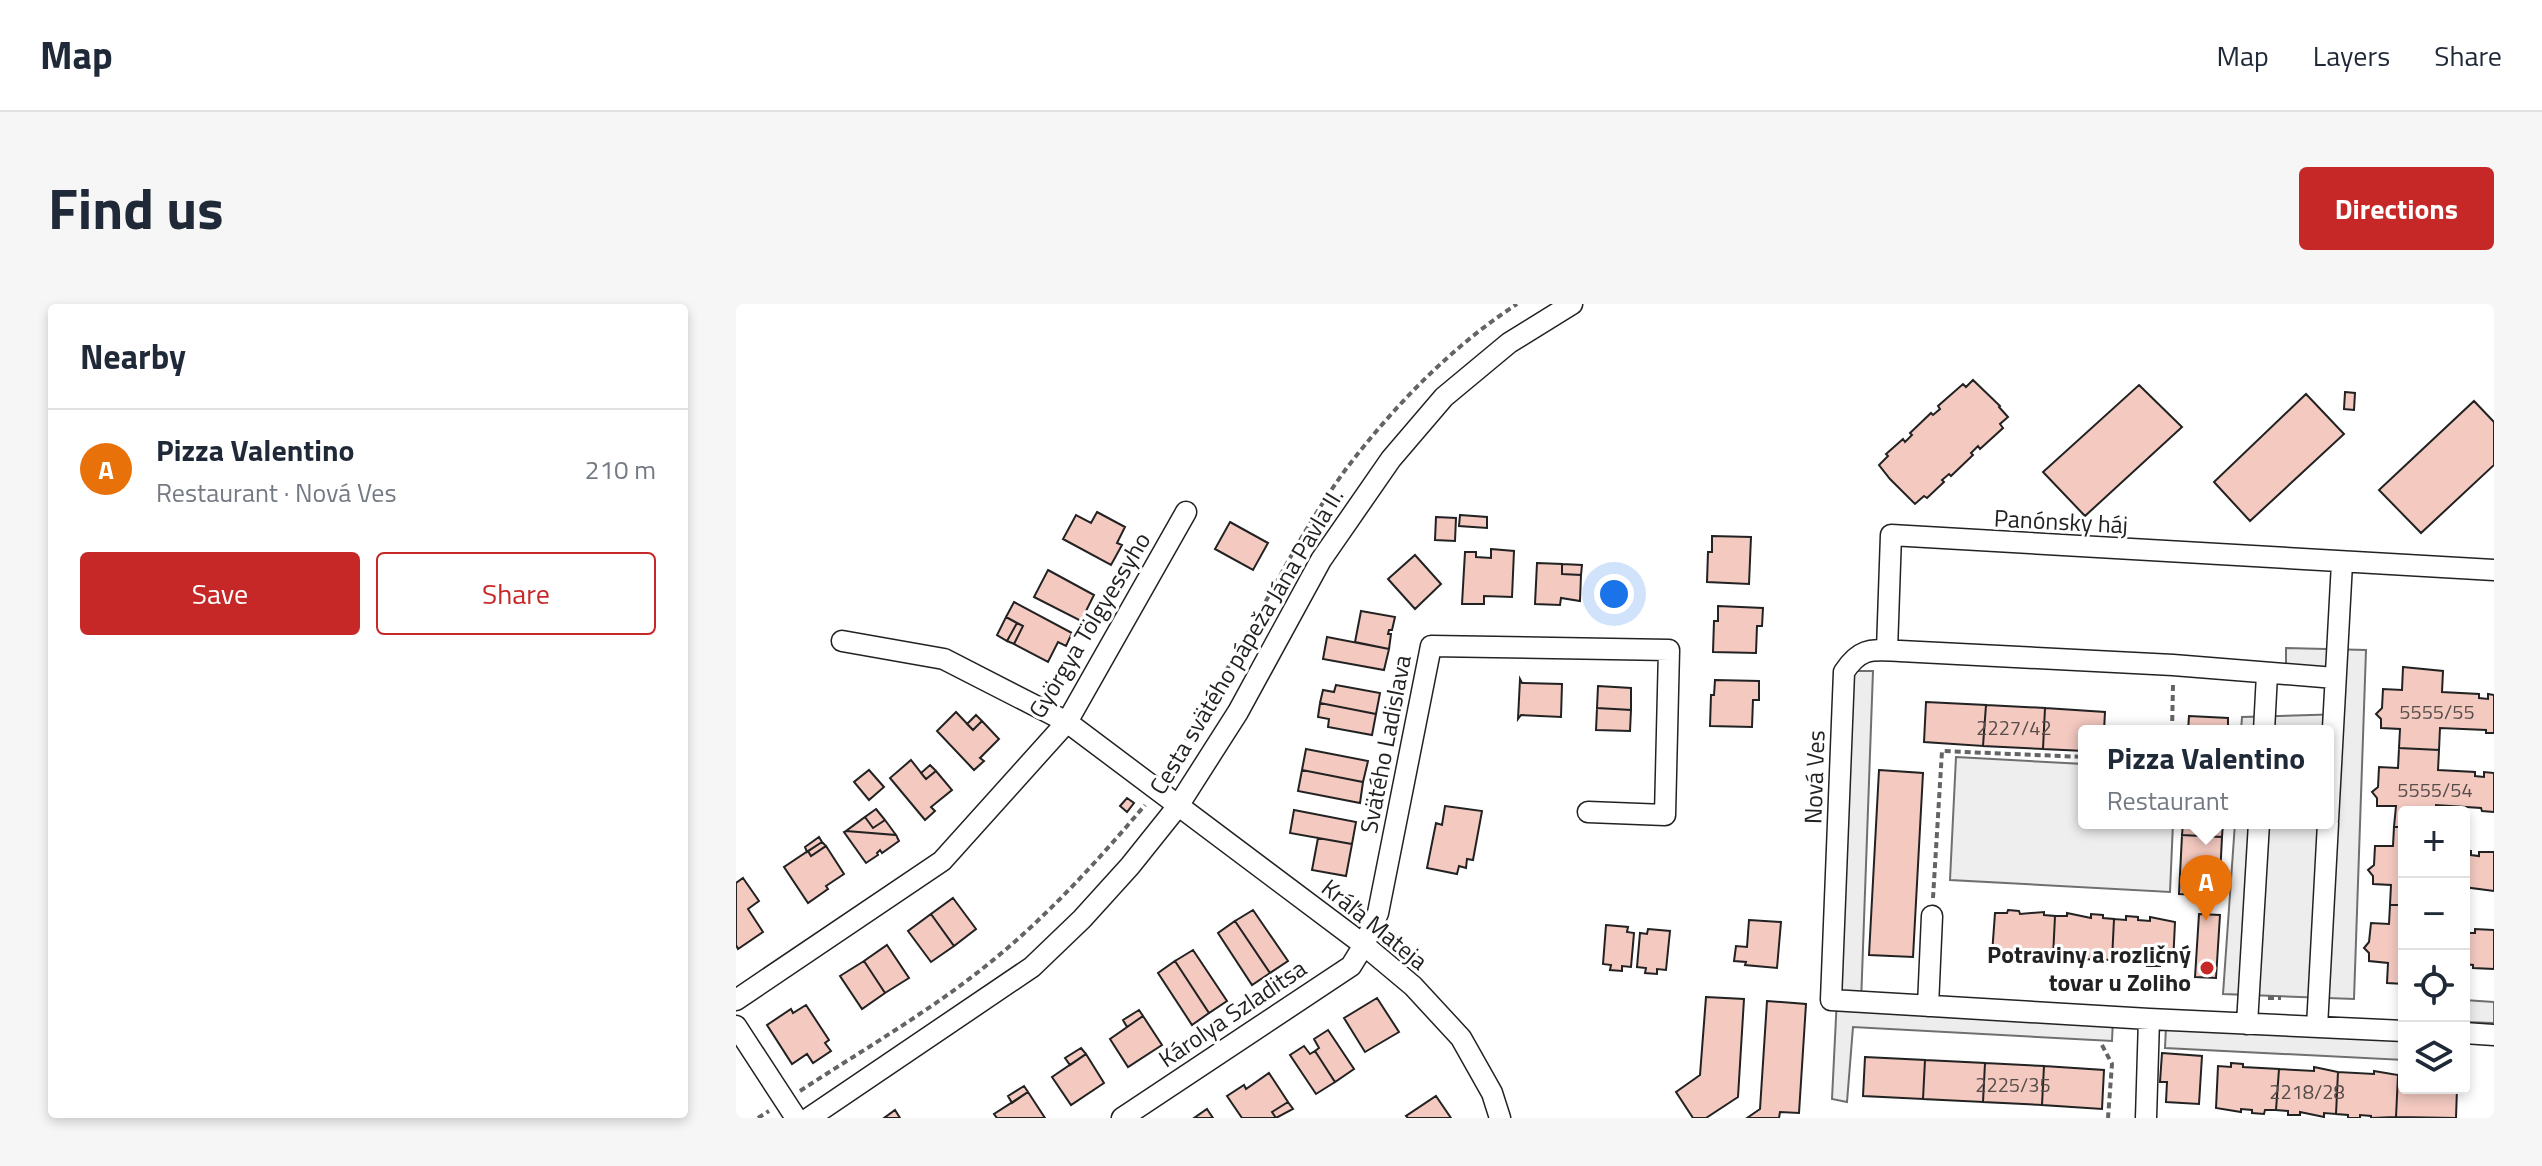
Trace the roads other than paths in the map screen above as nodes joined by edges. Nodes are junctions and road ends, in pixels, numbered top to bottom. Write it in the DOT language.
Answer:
graph roads {
  1 [pos="1572,304"];
  2 [pos="1186,512"];
  3 [pos="2342,563"];
  4 [pos="2494,570"];
  5 [pos="842,641"];
  6 [pos="1887,650"];
  7 [pos="2267,674"];
  8 [pos="2335,678"];
  9 [pos="1067,722"];
  10 [pos="2264,725"];
  11 [pos="2333,725"];
  12 [pos="1178,806"];
  13 [pos="1588,812"];
  14 [pos="2259,829"];
  15 [pos="2328,829"];
  16 [pos="1932,916"];
  17 [pos="1364,945"];
  18 [pos="736,1000"];
  19 [pos="1928,1006"];
  20 [pos="2149,1019"];
  21 [pos="2247,1024"];
  22 [pos="736,1026"];
  23 [pos="2317,1027"];
  24 [pos="2398,1031"];
  25 [pos="2470,1033"];
  26 [pos="2494,1035"];
  27 [pos="790,1109"];
  28 [pos="809,1118"];
  29 [pos="1122,1118"];
  30 [pos="1500,1118"];
  31 [pos="2146,1118"];
  1 -- 12 [label="street, Cesta svätého pápeža Jána Pavla II."];
  2 -- 9 [label="street, Györgya Tölgyessyho"];
  3 -- 4 [label="street, Panónsky háj"];
  3 -- 6 [label="street, Panónsky háj"];
  3 -- 8 [label="street"];
  5 -- 9 [label="street, Kráľa Mateja"];
  6 -- 7 [label="street, Nová Ves"];
  6 -- 19 [label="street, Nová Ves"];
  7 -- 8 [label="street, Nová Ves"];
  7 -- 10 [label="street"];
  8 -- 11 [label="street"];
  9 -- 12 [label="street, Kráľa Mateja"];
  9 -- 18 [label="street, Györgya Tölgyessyho"];
  12 -- 17 [label="street, Kráľa Mateja"];
  12 -- 28 [label="street, Cesta svätého pápeža Jána Pavla II."];
  13 -- 17 [label="street, Svätého Ladislava"];
  14 -- 21 [label="street"];
  15 -- 23 [label="street"];
  16 -- 19 [label="street"];
  17 -- 29 [label="street, Károlya Szladitsa"];
  17 -- 30 [label="street, Kráľa Mateja"];
  19 -- 20 [label="street, Nová Ves"];
  20 -- 21 [label="street, Nová Ves"];
  20 -- 31 [label="street"];
  21 -- 23 [label="street, Nová Ves"];
  22 -- 27 [label="street"];
  23 -- 24 [label="street, Nová Ves"];
  25 -- 26 [label="street"];
}
